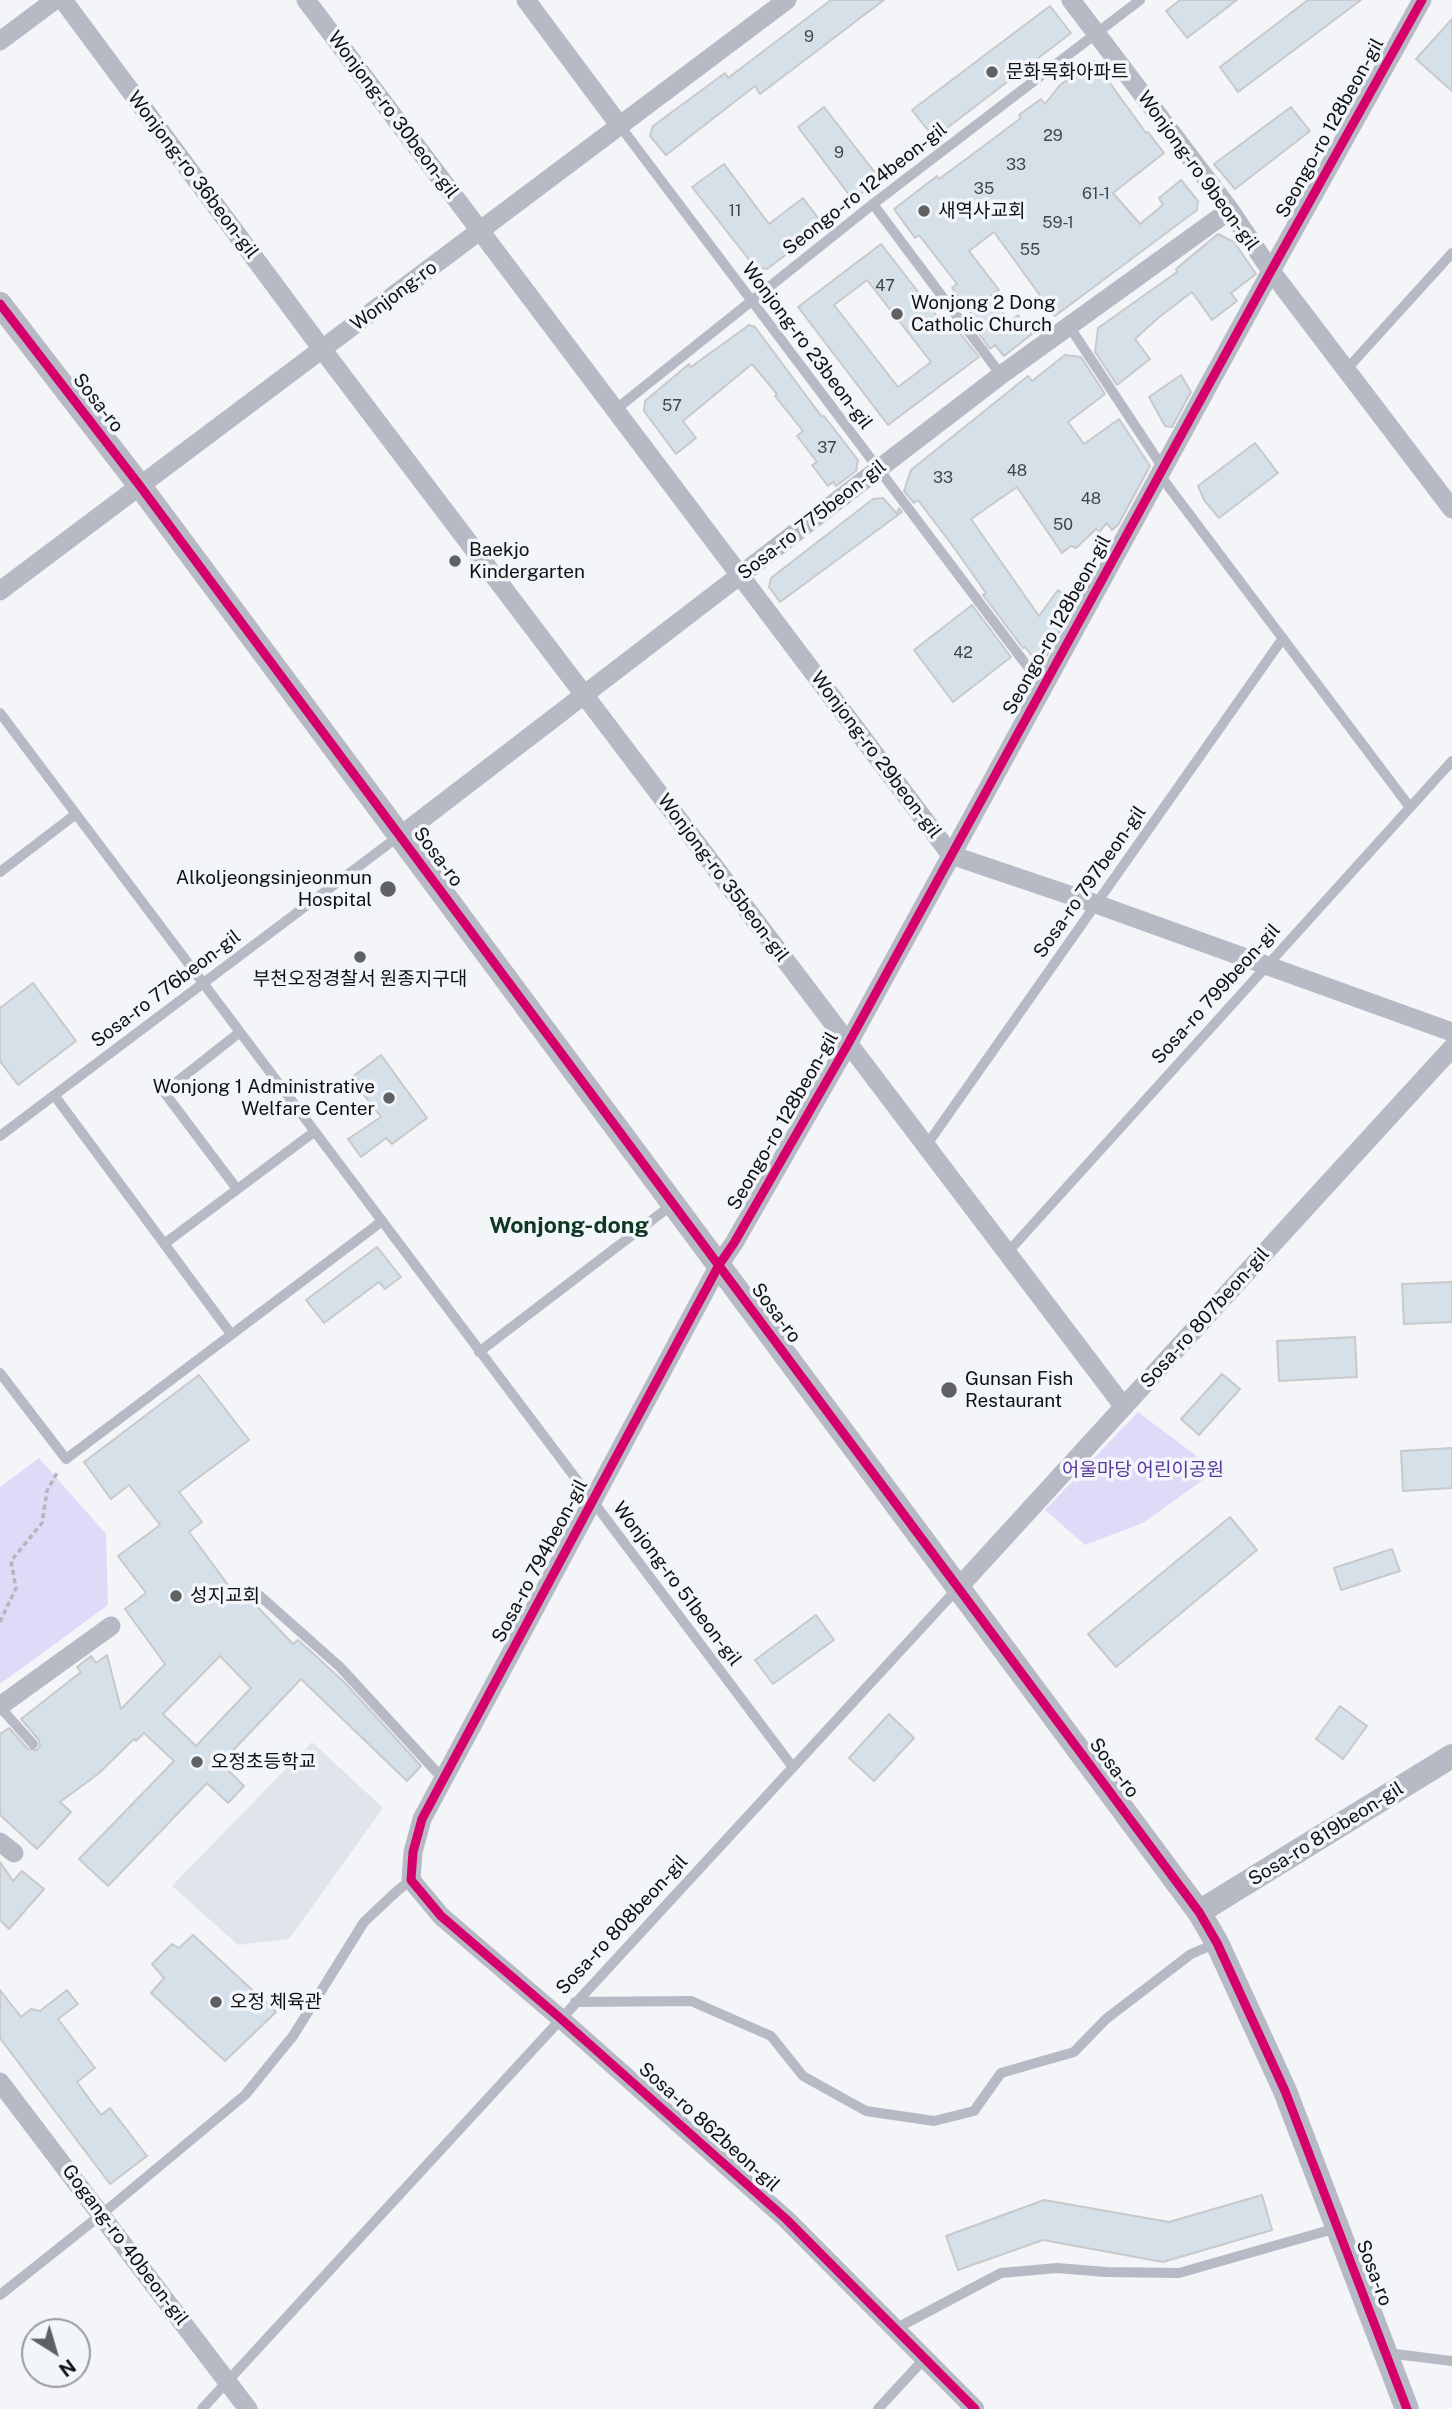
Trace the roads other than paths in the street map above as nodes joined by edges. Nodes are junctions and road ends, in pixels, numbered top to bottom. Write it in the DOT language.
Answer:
graph roads {
  1 [pos="55,0"];
  2 [pos="63,0"];
  3 [pos="306,0"];
  4 [pos="526,0"];
  5 [pos="787,0"];
  6 [pos="1071,0"];
  7 [pos="1140,0"];
  8 [pos="1422,0"];
  9 [pos="1096,33"];
  10 [pos="0,41"];
  11 [pos="620,126"];
  12 [pos="873,204"];
  13 [pos="1230,210"];
  14 [pos="480,231"];
  15 [pos="1452,253"];
  16 [pos="1270,271"];
  17 [pos="751,301"];
  18 [pos="0,304"];
  19 [pos="1069,326"];
  20 [pos="322,349"];
  21 [pos="1346,370"];
  22 [pos="1001,375"];
  23 [pos="615,410"];
  24 [pos="878,469"];
  25 [pos="1161,471"];
  26 [pos="140,486"];
  27 [pos="1450,504"];
  28 [pos="741,575"];
  29 [pos="0,591"];
  30 [pos="1283,638"];
  31 [pos="1043,687"];
  32 [pos="583,694"];
  33 [pos="0,713"];
  34 [pos="1452,761"];
  35 [pos="1409,806"];
  36 [pos="76,814"];
  37 [pos="400,836"];
  38 [pos="951,855"];
  39 [pos="0,872"];
  40 [pos="1096,904"];
  41 [pos="1264,966"];
  42 [pos="203,983"];
  43 [pos="240,1032"];
  44 [pos="1452,1032"];
  45 [pos="848,1044"];
  46 [pos="1452,1048"];
  47 [pos="54,1095"];
  48 [pos="314,1132"];
  49 [pos="0,1136"];
  50 [pos="926,1146"];
  51 [pos="237,1189"];
  52 [pos="673,1204"];
  53 [pos="381,1222"];
  54 [pos="164,1244"];
  55 [pos="1007,1252"];
  56 [pos="719,1265"];
  57 [pos="230,1334"];
  58 [pos="479,1352"];
  59 [pos="0,1373"];
  60 [pos="1124,1406"];
  61 [pos="592,1500"];
  62 [pos="958,1588"];
  63 [pos="260,1596"];
  64 [pos="111,1626"];
  65 [pos="0,1706"];
  66 [pos="33,1744"];
  67 [pos="1452,1755"];
  68 [pos="792,1766"];
  69 [pos="443,1780"];
  70 [pos="411,1880"];
  71 [pos="1199,1912"];
  72 [pos="1217,1943"];
  73 [pos="575,2002"];
  74 [pos="560,2018"];
  75 [pos="0,2082"];
  76 [pos="102,2214"];
  77 [pos="1338,2228"];
  78 [pos="0,2295"];
  79 [pos="895,2329"];
  80 [pos="1386,2353"];
  81 [pos="925,2358"];
  82 [pos="1452,2361"];
  83 [pos="228,2381"];
  84 [pos="202,2409"];
  85 [pos="248,2409"];
  86 [pos="878,2409"];
  87 [pos="975,2409"];
  88 [pos="1407,2409"];
  1 -- 10 [label="street"];
  2 -- 20 [label="street, Wonjong-ro 36beon-gil"];
  3 -- 14 [label="street, Wonjong-ro 30beon-gil"];
  4 -- 11 [label="street"];
  5 -- 11 [label="street, Wonjong-ro"];
  6 -- 9 [label="street, Wonjong-ro 9beon-gil"];
  7 -- 9 [label="lane, Seongo-ro 124beon-gil"];
  8 -- 16 [label="street, Seongo-ro 128beon-gil"];
  9 -- 12 [label="lane, Seongo-ro 124beon-gil"];
  9 -- 13 [label="street, Wonjong-ro 9beon-gil"];
  11 -- 14 [label="street, Wonjong-ro"];
  11 -- 17 [label="lane, Wonjong-ro 23beon-gil"];
  12 -- 17 [label="lane, Seongo-ro 124beon-gil"];
  12 -- 22 [label="lane"];
  13 -- 16 [label="street, Wonjong-ro 9beon-gil"];
  13 -- 19 [label="street, Sosa-ro 775beon-gil"];
  14 -- 20 [label="street, Wonjong-ro"];
  14 -- 23 [label="street, Wonjong-ro 29beon-gil"];
  15 -- 21 [label="lane"];
  16 -- 21 [label="street, Wonjong-ro 9beon-gil"];
  16 -- 25 [label="street, Seongo-ro 128beon-gil"];
  17 -- 23 [label="lane, Seongo-ro 124beon-gil"];
  17 -- 24 [label="lane, Wonjong-ro 23beon-gil"];
  18 -- 26 [label="street, Sosa-ro"];
  19 -- 22 [label="street, Sosa-ro 775beon-gil"];
  19 -- 25 [label="lane"];
  20 -- 26 [label="street, Wonjong-ro"];
  20 -- 32 [label="street, Wonjong-ro 35beon-gil"];
  21 -- 27 [label="street, Wonjong-ro 9beon-gil"];
  22 -- 24 [label="street, Sosa-ro 775beon-gil"];
  23 -- 28 [label="street, Wonjong-ro 29beon-gil"];
  24 -- 28 [label="street, Sosa-ro 775beon-gil"];
  24 -- 31 [label="lane, Wonjong-ro 23beon-gil"];
  25 -- 30 [label="lane"];
  25 -- 31 [label="street, Seongo-ro 128beon-gil"];
  26 -- 29 [label="street, Wonjong-ro"];
  26 -- 37 [label="street, Sosa-ro"];
  28 -- 32 [label="street, Sosa-ro 775beon-gil"];
  28 -- 38 [label="street, Wonjong-ro 29beon-gil"];
  30 -- 35 [label="lane"];
  30 -- 40 [label="lane, Sosa-ro 797beon-gil"];
  31 -- 38 [label="street, Seongo-ro 128beon-gil"];
  32 -- 37 [label="street, Sosa-ro 775beon-gil"];
  32 -- 45 [label="street, Wonjong-ro 35beon-gil"];
  33 -- 36 [label="lane, Wonjong-ro 51beon-gil"];
  34 -- 35 [label="lane, Sosa-ro 799beon-gil"];
  35 -- 41 [label="lane, Sosa-ro 799beon-gil"];
  36 -- 39 [label="lane"];
  36 -- 42 [label="lane, Wonjong-ro 51beon-gil"];
  37 -- 42 [label="lane, Sosa-ro 776beon-gil"];
  37 -- 52 [label="street, Sosa-ro"];
  38 -- 40 [label="street, Wonjong-ro 29beon-gil"];
  38 -- 45 [label="street, Seongo-ro 128beon-gil"];
  40 -- 41 [label="street, Wonjong-ro 29beon-gil"];
  40 -- 50 [label="lane, Sosa-ro 797beon-gil"];
  41 -- 44 [label="street, Wonjong-ro 29beon-gil"];
  41 -- 55 [label="lane, Sosa-ro 799beon-gil"];
  42 -- 43 [label="lane, Wonjong-ro 51beon-gil"];
  42 -- 47 [label="lane, Sosa-ro 776beon-gil"];
  43 -- 48 [label="lane, Wonjong-ro 51beon-gil"];
  43 -- 51 [label="lane"];
  45 -- 50 [label="street, Wonjong-ro 35beon-gil"];
  45 -- 56 [label="street, Seongo-ro 128beon-gil"];
  46 -- 60 [label="street, Sosa-ro 807beon-gil"];
  47 -- 49 [label="lane, Sosa-ro 776beon-gil"];
  47 -- 54 [label="lane"];
  48 -- 51 [label="lane"];
  48 -- 53 [label="lane, Wonjong-ro 51beon-gil"];
  50 -- 55 [label="street, Wonjong-ro 35beon-gil"];
  51 -- 54 [label="lane"];
  52 -- 56 [label="street, Sosa-ro"];
  52 -- 58 [label="lane"];
  53 -- 57 [label="lane"];
  53 -- 58 [label="lane, Wonjong-ro 51beon-gil"];
  54 -- 57 [label="lane"];
  55 -- 60 [label="street, Wonjong-ro 35beon-gil"];
  56 -- 61 [label="street, Sosa-ro 794beon-gil"];
  56 -- 62 [label="street, Sosa-ro"];
  57 -- 59 [label="lane"];
  58 -- 61 [label="lane, Wonjong-ro 51beon-gil"];
  60 -- 62 [label="street, Sosa-ro 807beon-gil"];
  61 -- 68 [label="lane, Wonjong-ro 51beon-gil"];
  61 -- 69 [label="street, Sosa-ro 794beon-gil"];
  62 -- 68 [label="lane, Sosa-ro 808beon-gil"];
  62 -- 71 [label="street, Sosa-ro"];
  63 -- 69 [label="lane"];
  64 -- 65 [label="street"];
  65 -- 66 [label="lane"];
  67 -- 71 [label="street, Sosa-ro 819beon-gil"];
  68 -- 73 [label="lane, Sosa-ro 808beon-gil"];
  69 -- 70 [label="street, Sosa-ro 794beon-gil"];
  70 -- 74 [label="street, Sosa-ro 862beon-gil"];
  70 -- 76 [label="lane"];
  71 -- 72 [label="street, Sosa-ro"];
  72 -- 73 [label="lane"];
  72 -- 77 [label="street, Sosa-ro"];
  73 -- 74 [label="lane, Sosa-ro 808beon-gil"];
  74 -- 79 [label="street, Sosa-ro 862beon-gil"];
  74 -- 83 [label="lane, Sosa-ro 808beon-gil"];
  75 -- 76 [label="street, Gogang-ro 40beon-gil"];
  76 -- 78 [label="lane"];
  76 -- 83 [label="street, Gogang-ro 40beon-gil"];
  77 -- 79 [label="lane"];
  77 -- 80 [label="street, Sosa-ro"];
  79 -- 81 [label="street, Sosa-ro 862beon-gil"];
  80 -- 82 [label="lane"];
  80 -- 88 [label="street, Sosa-ro"];
  81 -- 86 [label="lane"];
  81 -- 87 [label="street, Sosa-ro 862beon-gil"];
  83 -- 84 [label="lane, Sosa-ro 808beon-gil"];
  83 -- 85 [label="street, Gogang-ro 40beon-gil"];
}
